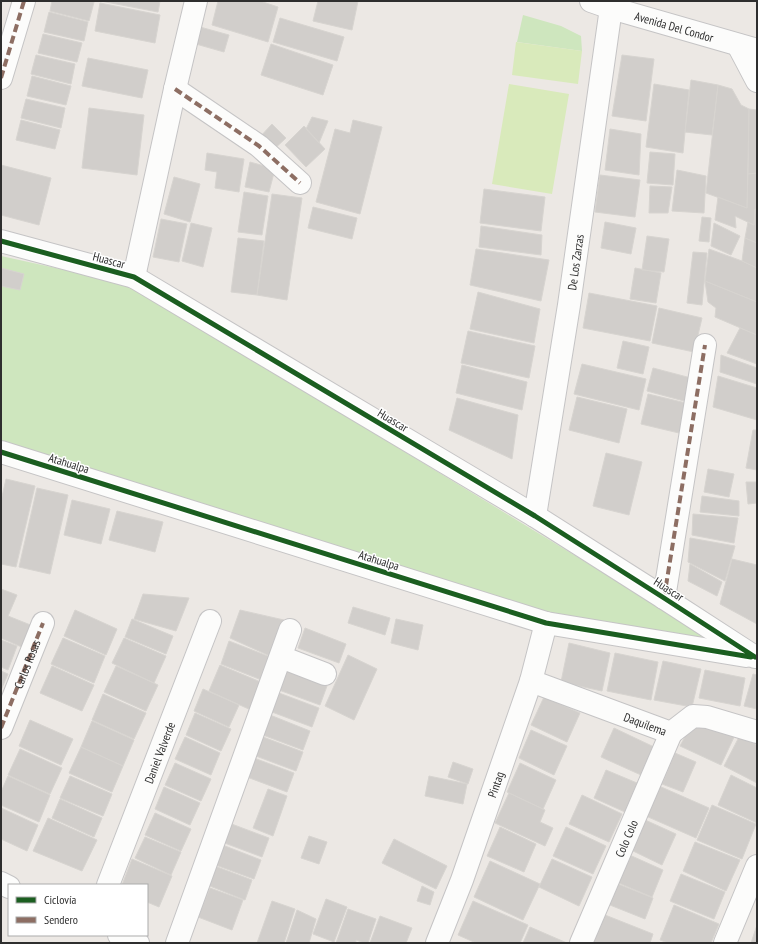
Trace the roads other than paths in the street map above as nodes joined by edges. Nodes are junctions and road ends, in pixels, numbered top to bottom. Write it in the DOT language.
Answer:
graph roads {
  1 [pos="24,1"];
  2 [pos="196,1"];
  3 [pos="591,1"];
  4 [pos="611,8"];
  5 [pos="747,47"];
  6 [pos="1,78"];
  7 [pos="757,80"];
  8 [pos="175,89"];
  9 [pos="300,183"];
  10 [pos="1,241"];
  11 [pos="134,277"];
  12 [pos="705,345"];
  13 [pos="1,452"];
  14 [pos="535,516"];
  15 [pos="664,598"];
  16 [pos="210,621"];
  17 [pos="43,623"];
  18 [pos="546,623"];
  19 [pos="290,630"];
  20 [pos="281,657"];
  21 [pos="756,657"];
  22 [pos="325,674"];
  23 [pos="531,681"];
  24 [pos="1,728"];
  25 [pos="757,732"];
  26 [pos="671,733"];
  27 [pos="757,866"];
  28 [pos="108,884"];
  29 [pos="121,936"];
  30 [pos="138,943"];
  31 [pos="176,943"];
  32 [pos="437,943"];
  33 [pos="581,943"];
  34 [pos="724,943"];
  1 -- 6 [label="street"];
  2 -- 8 [label="street"];
  3 -- 4 [label="street, Avenida Del Condor"];
  4 -- 5 [label="street, Avenida Del Condor"];
  4 -- 14 [label="street, De Los Zarzas"];
  5 -- 7 [label="street"];
  8 -- 9 [label="street"];
  8 -- 11 [label="street"];
  10 -- 11 [label="street, Huascar"];
  11 -- 14 [label="street, Huascar"];
  12 -- 15 [label="street"];
  13 -- 18 [label="street, Atahualpa"];
  14 -- 15 [label="street, Huascar"];
  15 -- 21 [label="street, Huascar"];
  16 -- 28 [label="street, Daniel Valverde"];
  17 -- 24 [label="street, Carlos Rosas"];
  18 -- 21 [label="street, Atahualpa"];
  18 -- 23 [label="street, Pintag"];
  19 -- 20 [label="street"];
  20 -- 22 [label="street"];
  20 -- 31 [label="street"];
  23 -- 26 [label="street, Daquilema"];
  23 -- 32 [label="street, Pintag"];
  25 -- 26 [label="street, Daquilema"];
  26 -- 33 [label="street, Colo Colo"];
  27 -- 34 [label="street"];
  29 -- 30 [label="street"];
}
